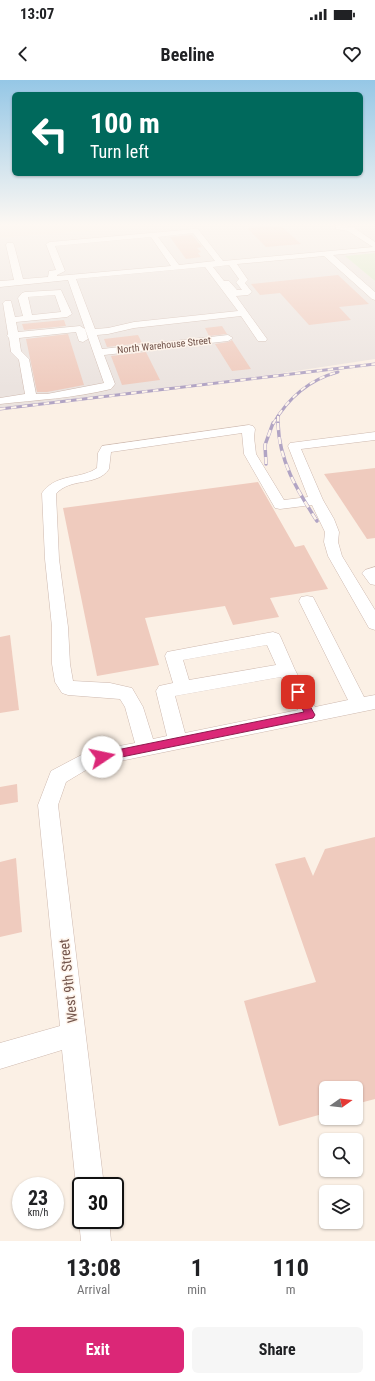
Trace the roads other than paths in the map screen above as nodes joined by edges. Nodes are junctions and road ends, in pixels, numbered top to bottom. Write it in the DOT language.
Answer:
graph roads {
  1 [pos="17,279"];
  2 [pos="72,279"];
  3 [pos="224,279"];
  4 [pos="225,279"];
  5 [pos="243,279"];
  6 [pos="355,279"];
  7 [pos="8,292"];
  8 [pos="375,297"];
  9 [pos="244,312"];
  10 [pos="28,318"];
  11 [pos="11,320"];
  12 [pos="92,332"];
  13 [pos="0,334"];
  14 [pos="12,334"];
  15 [pos="228,338"];
  16 [pos="83,339"];
  17 [pos="262,339"];
  18 [pos="100,352"];
  19 [pos="31,397"];
  20 [pos="0,401"];
  21 [pos="375,436"];
  22 [pos="316,500"];
  23 [pos="375,572"];
  24 [pos="375,580"];
  25 [pos="375,596"];
  26 [pos="360,598"];
  27 [pos="307,601"];
  28 [pos="375,624"];
  29 [pos="286,670"];
  30 [pos="183,688"];
  31 [pos="367,704"];
  32 [pos="310,715"];
  33 [pos="178,741"];
  34 [pos="146,748"];
  35 [pos="74,1034"];
  36 [pos="0,1056"];
  37 [pos="89,1177"];
  38 [pos="95,1229"];
  39 [pos="96,1241"];
  1 -- 7 [label="street"];
  2 -- 12 [label="street"];
  3 -- 9 [label="street"];
  4 -- 5 [label="street"];
  6 -- 8 [label="street"];
  7 -- 11 [label="street"];
  9 -- 12 [label="street"];
  9 -- 17 [label="street"];
  10 -- 10 [label="street"];
  10 -- 11 [label="street"];
  11 -- 14 [label="street"];
  12 -- 18 [label="street"];
  13 -- 14 [label="street"];
  14 -- 16 [label="street"];
  14 -- 19 [label="street"];
  15 -- 18 [label="street, North Warehouse Street"];
  18 -- 19 [label="street"];
  19 -- 20 [label="street"];
  21 -- 22 [label="street"];
  22 -- 26 [label="street"];
  22 -- 34 [label="street"];
  23 -- 24 [label="street"];
  25 -- 26 [label="street"];
  26 -- 28 [label="street"];
  27 -- 31 [label="street"];
  29 -- 30 [label="street"];
  29 -- 30 [label="street"];
  29 -- 32 [label="street"];
  30 -- 33 [label="street"];
  31 -- 32 [label="street"];
  32 -- 33 [label="street"];
  33 -- 34 [label="street"];
  34 -- 35 [label="street, West 9th Street"];
  35 -- 36 [label="street"];
  35 -- 37 [label="street, West 9th Street"];
  38 -- 39 [label="street"];
}
